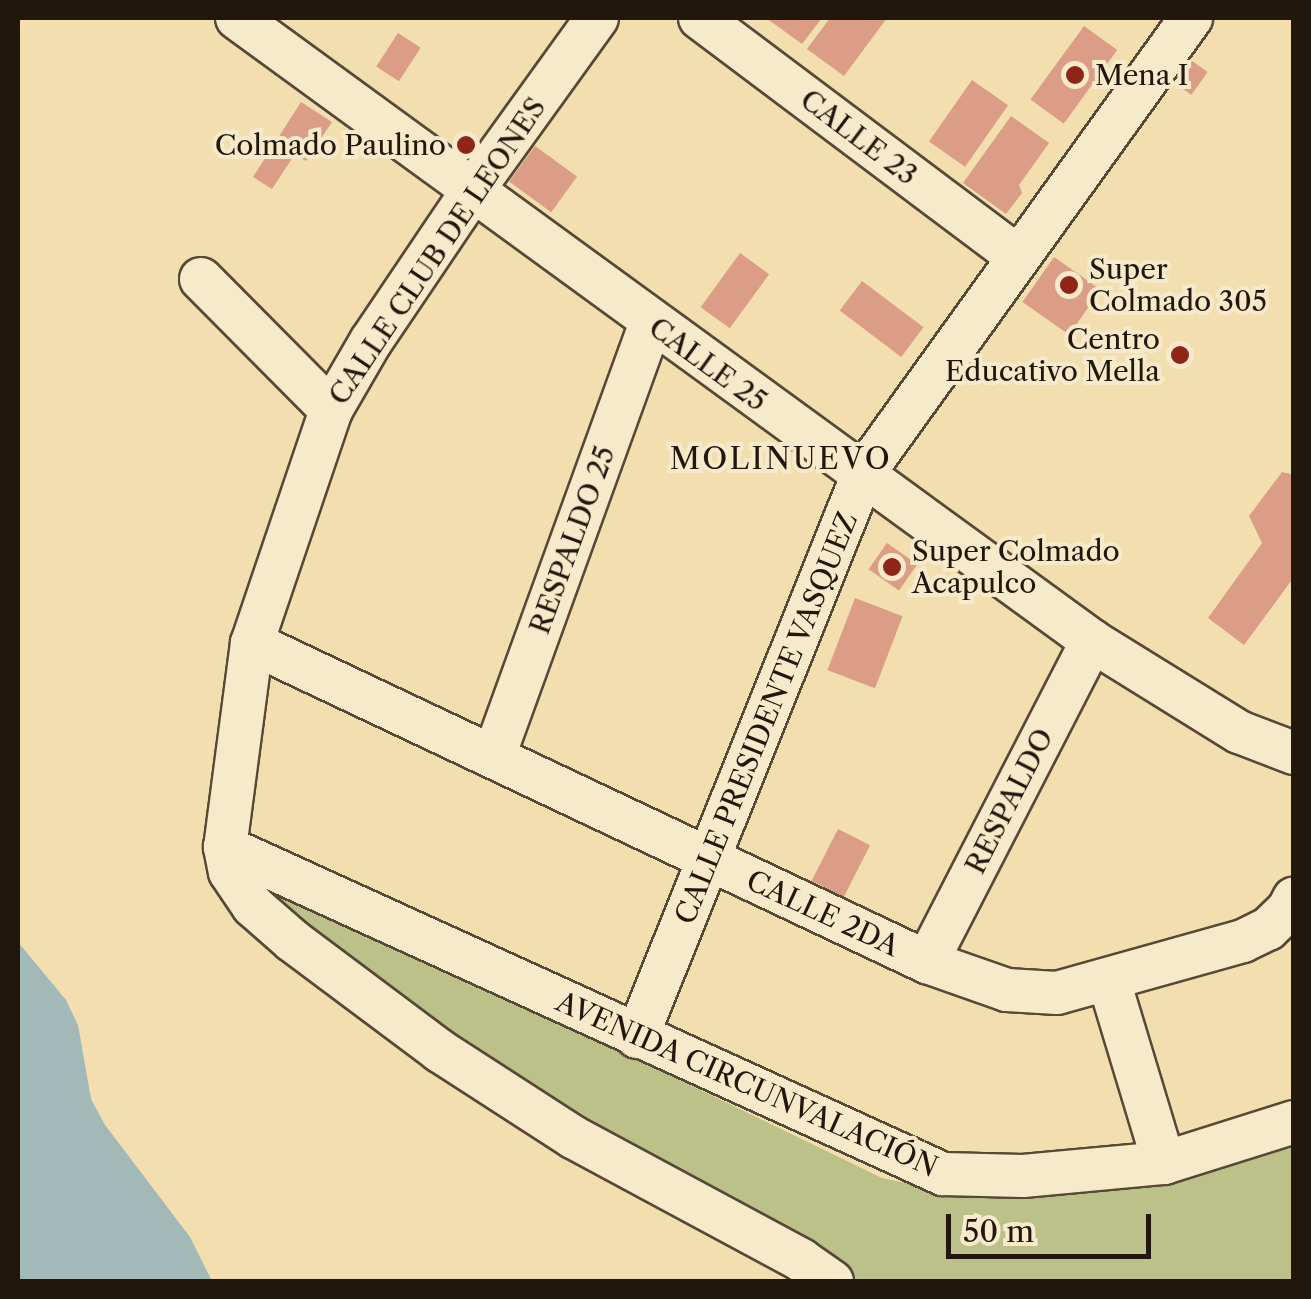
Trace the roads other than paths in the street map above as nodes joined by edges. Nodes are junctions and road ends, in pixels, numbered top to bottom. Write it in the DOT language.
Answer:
graph roads {
  1 [pos="237,18"];
  2 [pos="597,18"];
  3 [pos="700,18"];
  4 [pos="1170,25"];
  5 [pos="474,187"];
  6 [pos="1018,256"];
  7 [pos="201,279"];
  8 [pos="651,324"];
  9 [pos="331,410"];
  10 [pos="864,474"];
  11 [pos="1092,641"];
  12 [pos="252,642"];
  13 [pos="1294,753"];
  14 [pos="494,756"];
  15 [pos="226,847"];
  16 [pos="710,859"];
  17 [pos="1294,898"];
  18 [pos="927,962"];
  19 [pos="1109,981"];
  20 [pos="638,1038"];
  21 [pos="1294,1122"];
  22 [pos="1164,1163"];
  23 [pos="832,1282"];
  1 -- 5 [label="street, CALLE 25"];
  2 -- 5 [label="street, CALLE CLUB DE LEONES"];
  3 -- 6 [label="street, CALLE 23"];
  4 -- 6 [label="street, CALLE PRESIDENTE VASQUEZ"];
  5 -- 8 [label="street, CALLE 25"];
  5 -- 9 [label="street, CALLE CLUB DE LEONES"];
  6 -- 10 [label="street, CALLE PRESIDENTE VASQUEZ"];
  7 -- 9 [label="street"];
  8 -- 10 [label="street, CALLE 25"];
  8 -- 14 [label="street, RESPALDO 25"];
  9 -- 12 [label="street, CALLE CLUB DE LEONES"];
  10 -- 11 [label="street, CALLE 25"];
  10 -- 16 [label="street, CALLE PRESIDENTE VASQUEZ"];
  11 -- 13 [label="street, CALLE 25"];
  11 -- 18 [label="street, RESPALDO"];
  12 -- 14 [label="street, CALLE 2DA"];
  12 -- 15 [label="street, CALLE CLUB DE LEONES"];
  14 -- 16 [label="street, CALLE 2DA"];
  15 -- 20 [label="street, AVENIDA CIRCUNVALACIÓN"];
  15 -- 23 [label="street"];
  16 -- 18 [label="street, CALLE 2DA"];
  16 -- 20 [label="street, CALLE PRESIDENTE VASQUEZ"];
  17 -- 19 [label="street, CALLE 2DA"];
  18 -- 19 [label="street, CALLE 2DA"];
  19 -- 22 [label="street"];
  20 -- 22 [label="street, AVENIDA CIRCUNVALACIÓN"];
  21 -- 22 [label="street, AVENIDA CIRCUNVALACIÓN"];
}
